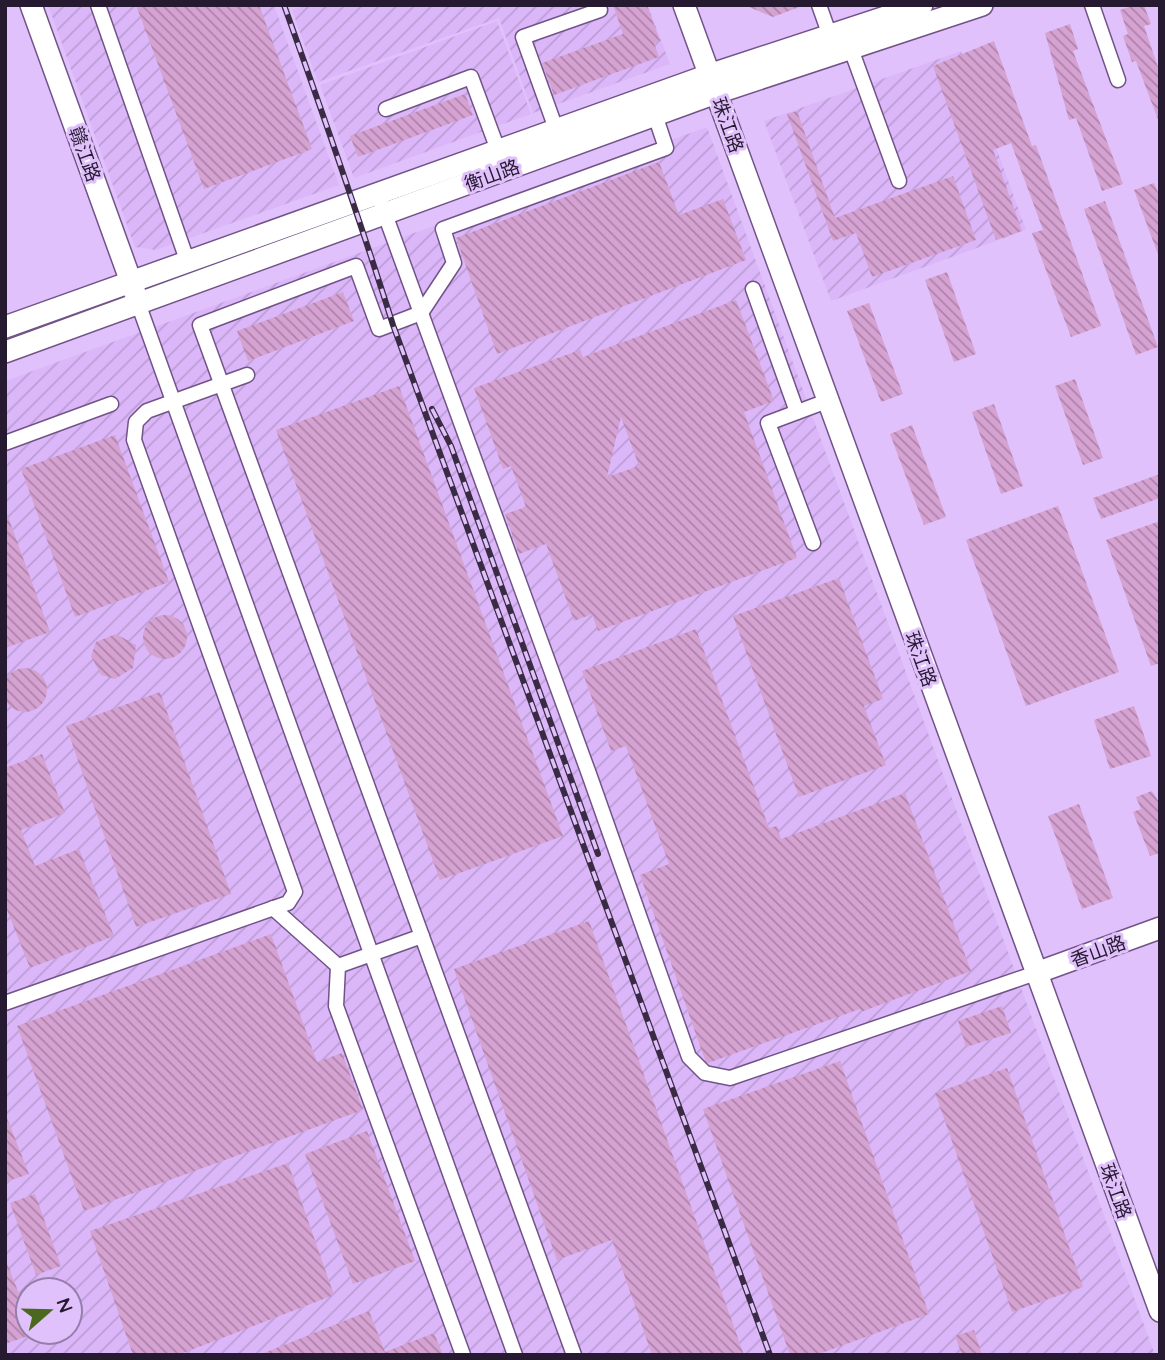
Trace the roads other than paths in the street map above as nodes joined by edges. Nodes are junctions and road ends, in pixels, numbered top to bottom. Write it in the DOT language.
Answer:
graph roads {
  1 [pos="32,5"];
  2 [pos="98,5"];
  3 [pos="684,5"];
  4 [pos="819,5"];
  5 [pos="922,5"];
  6 [pos="982,5"];
  7 [pos="1092,5"];
  8 [pos="600,10"];
  9 [pos="830,36"];
  10 [pos="850,49"];
  11 [pos="1118,80"];
  12 [pos="713,84"];
  13 [pos="386,108"];
  14 [pos="655,115"];
  15 [pos="556,129"];
  16 [pos="498,149"];
  17 [pos="899,181"];
  18 [pos="377,192"];
  19 [pos="385,214"];
  20 [pos="187,260"];
  21 [pos="130,281"];
  22 [pos="753,289"];
  23 [pos="138,303"];
  24 [pos="421,313"];
  25 [pos="5,327"];
  26 [pos="5,352"];
  27 [pos="247,375"];
  28 [pos="221,384"];
  29 [pos="827,401"];
  30 [pos="172,402"];
  31 [pos="110,404"];
  32 [pos="797,412"];
  33 [pos="5,443"];
  34 [pos="813,543"];
  35 [pos="273,908"];
  36 [pos="1160,928"];
  37 [pos="422,936"];
  38 [pos="371,955"];
  39 [pos="338,966"];
  40 [pos="1036,973"];
  41 [pos="5,1003"];
  42 [pos="1160,1311"];
  43 [pos="571,1354"];
  44 [pos="463,1355"];
  45 [pos="515,1355"];
  1 -- 21 [label="street, 赣江路"];
  2 -- 20 [label="street"];
  3 -- 12 [label="street, 珠江路"];
  4 -- 9 [label="street"];
  5 -- 9 [label="street, 衡山路"];
  6 -- 10 [label="street, 衡山路"];
  7 -- 11 [label="street"];
  8 -- 15 [label="street"];
  9 -- 12 [label="street, 衡山路"];
  10 -- 12 [label="street, 衡山路"];
  10 -- 17 [label="street"];
  12 -- 14 [label="street, 衡山路"];
  12 -- 15 [label="street, 衡山路"];
  12 -- 29 [label="street, 珠江路"];
  13 -- 16 [label="street"];
  14 -- 19 [label="street, 衡山路"];
  14 -- 24 [label="street"];
  15 -- 16 [label="street, 衡山路"];
  16 -- 18 [label="street, 衡山路"];
  18 -- 19 [label="street"];
  18 -- 20 [label="street, 衡山路"];
  19 -- 23 [label="street, 衡山路"];
  19 -- 24 [label="street"];
  20 -- 21 [label="street, 衡山路"];
  21 -- 23 [label="street, 赣江路"];
  21 -- 25 [label="street, 衡山路"];
  22 -- 32 [label="street"];
  23 -- 26 [label="street, 衡山路"];
  23 -- 30 [label="street"];
  24 -- 28 [label="street"];
  24 -- 40 [label="street"];
  27 -- 28 [label="street"];
  28 -- 30 [label="street"];
  28 -- 37 [label="street"];
  29 -- 32 [label="street"];
  29 -- 40 [label="street, 珠江路"];
  30 -- 35 [label="street"];
  30 -- 38 [label="street"];
  31 -- 33 [label="street"];
  32 -- 34 [label="street"];
  35 -- 39 [label="street"];
  35 -- 41 [label="street"];
  36 -- 40 [label="street, 香山路"];
  37 -- 38 [label="street"];
  37 -- 43 [label="street"];
  38 -- 39 [label="street"];
  38 -- 45 [label="street"];
  39 -- 44 [label="street"];
  40 -- 42 [label="street, 珠江路"];
}
